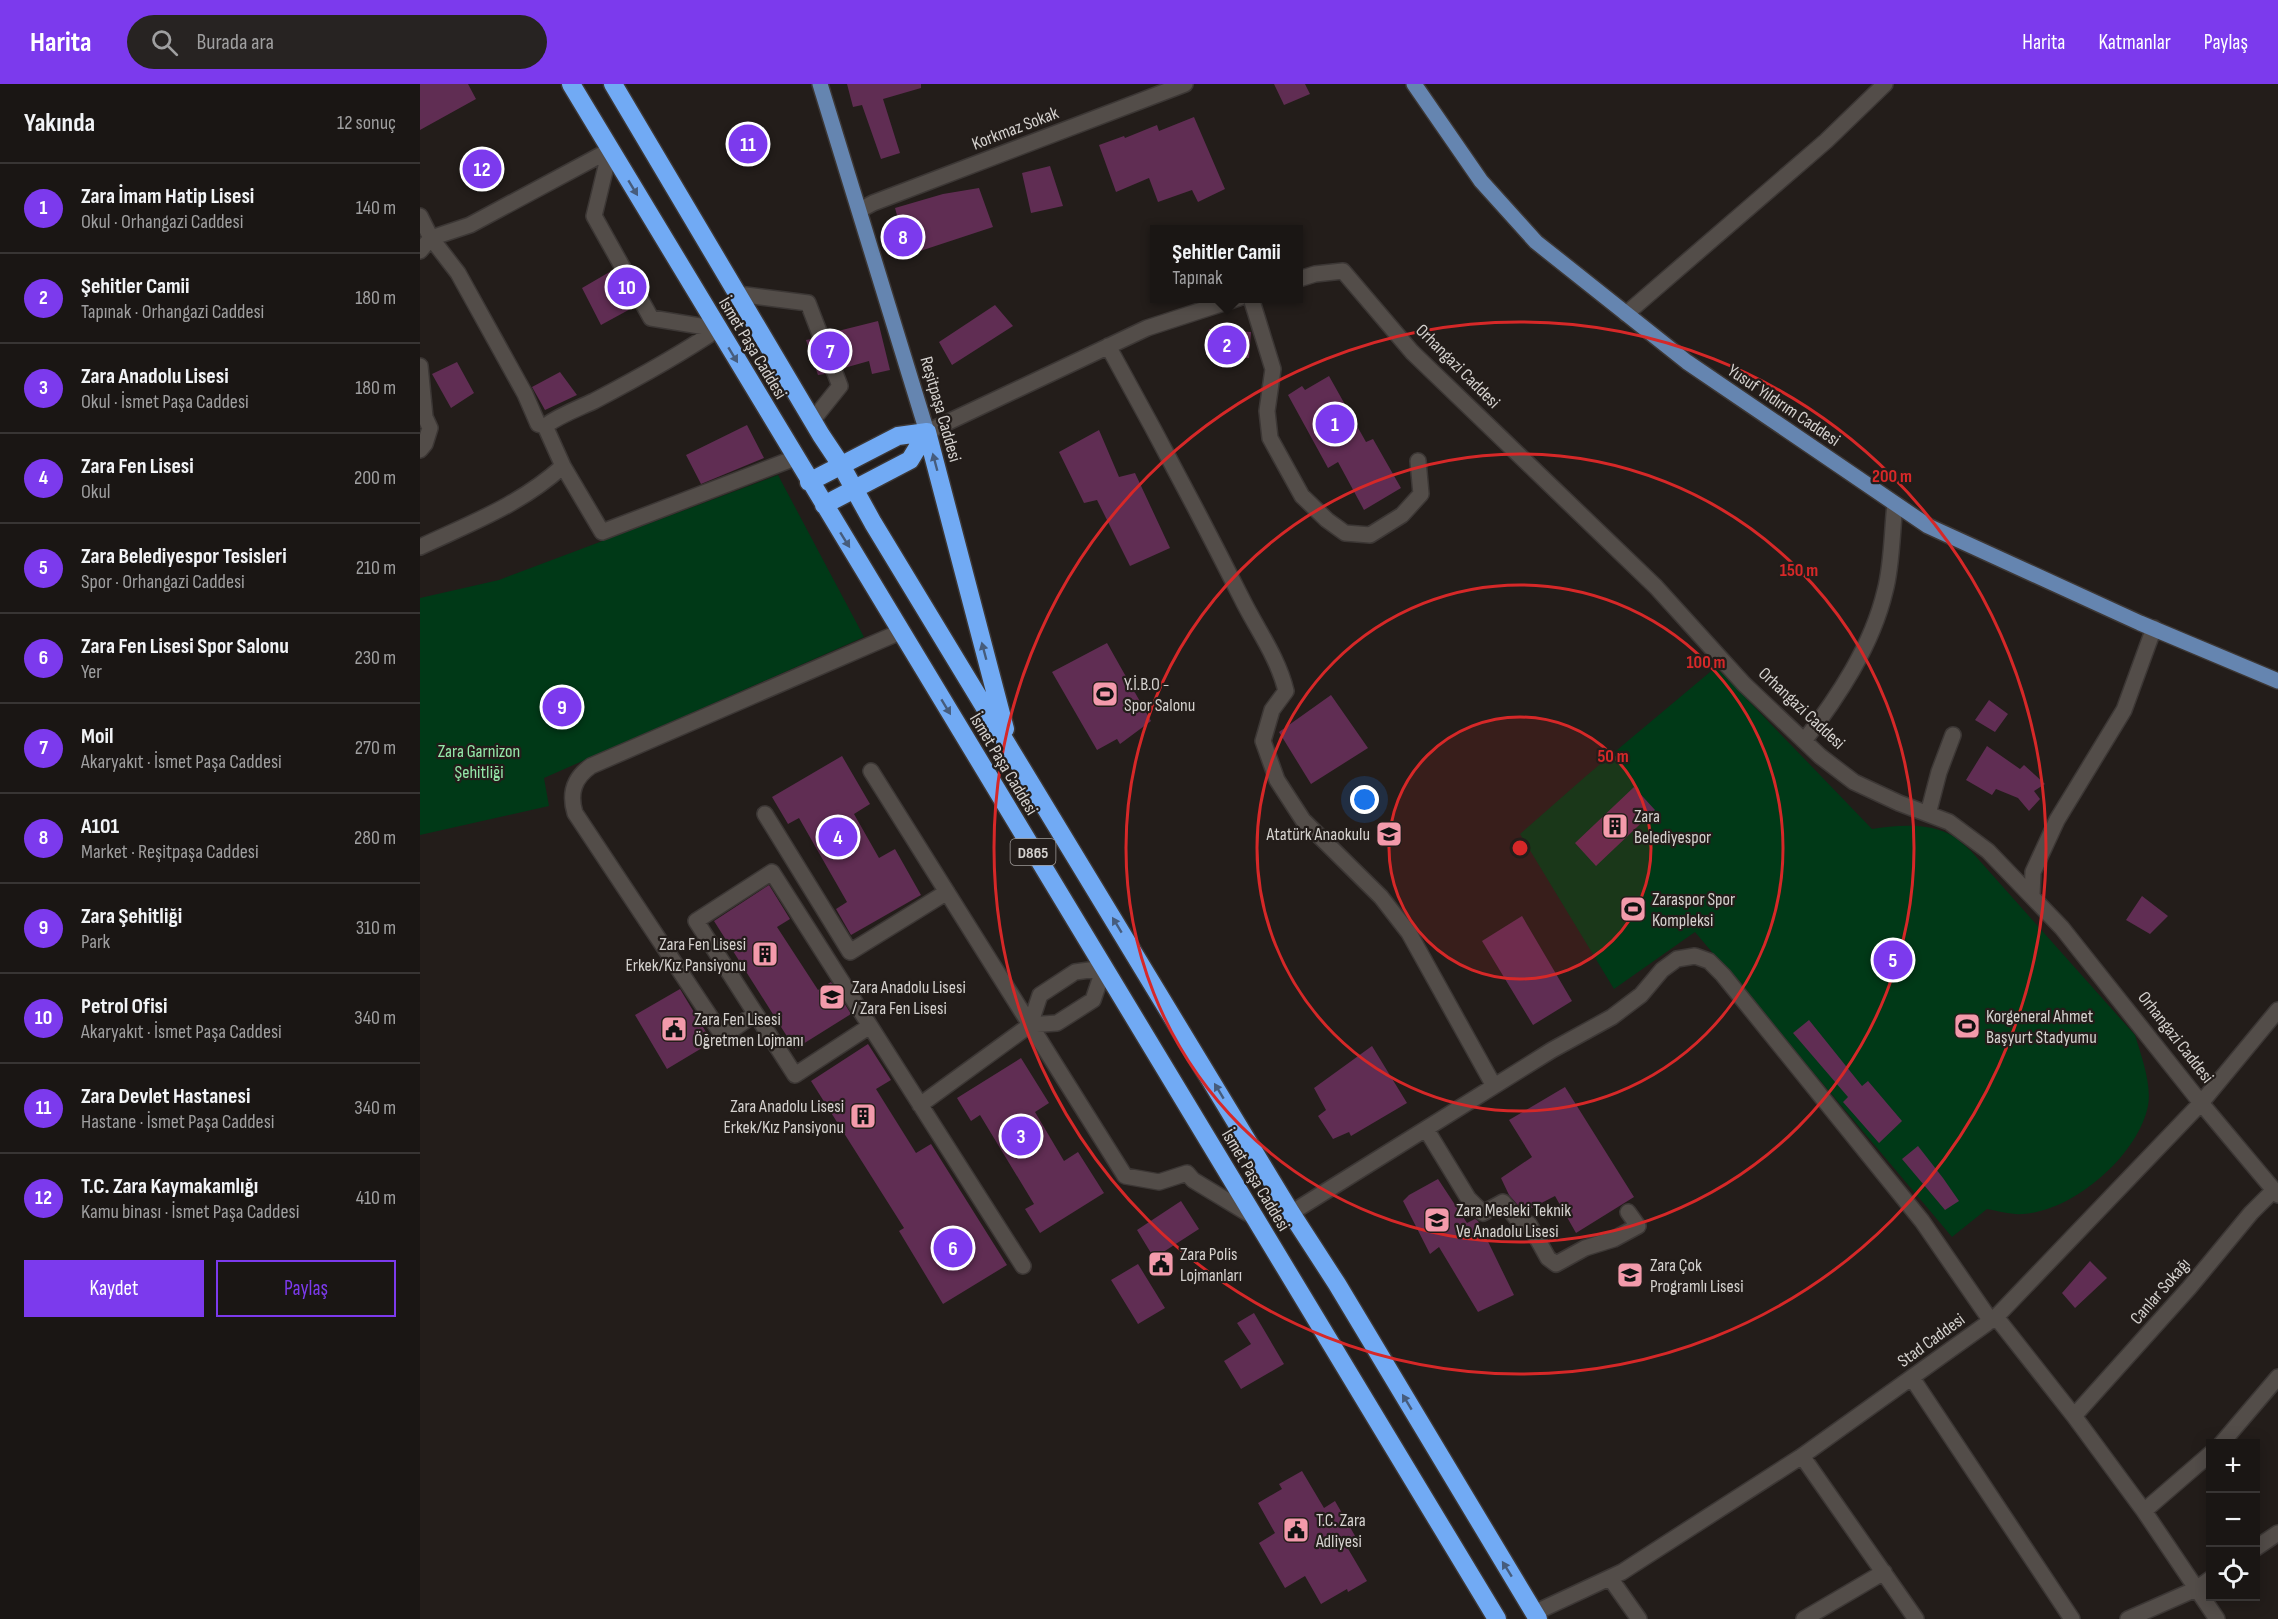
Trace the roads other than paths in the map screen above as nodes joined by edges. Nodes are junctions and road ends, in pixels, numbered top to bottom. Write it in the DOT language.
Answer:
graph roads {
  1 [pos="571,84"];
  2 [pos="613,84"];
  3 [pos="820,84"];
  4 [pos="1185,84"];
  5 [pos="1414,84"];
  6 [pos="1885,84"];
  7 [pos="609,150"];
  8 [pos="860,210"];
  9 [pos="420,216"];
  10 [pos="431,238"];
  11 [pos="420,251"];
  12 [pos="1303,278"];
  13 [pos="738,294"];
  14 [pos="1224,303"];
  15 [pos="1253,303"];
  16 [pos="1626,314"];
  17 [pos="718,329"];
  18 [pos="1108,346"];
  19 [pos="420,366"];
  20 [pos="812,421"];
  21 [pos="545,426"];
  22 [pos="927,432"];
  23 [pos="420,450"];
  24 [pos="795,458"];
  25 [pos="1418,461"];
  26 [pos="841,465"];
  27 [pos="563,466"];
  28 [pos="809,482"];
  29 [pos="854,489"];
  30 [pos="1895,504"];
  31 [pos="824,506"];
  32 [pos="420,547"];
  33 [pos="2154,628"];
  34 [pos="900,632"];
  35 [pos="2278,681"];
  36 [pos="1953,735"];
  37 [pos="1804,741"];
  38 [pos="1010,748"];
  39 [pos="871,771"];
  40 [pos="765,814"];
  41 [pos="1928,814"];
  42 [pos="946,892"];
  43 [pos="2032,895"];
  44 [pos="1104,968"];
  45 [pos="2278,1010"];
  46 [pos="755,1014"];
  47 [pos="1030,1025"];
  48 [pos="870,1026"];
  49 [pos="1494,1086"];
  50 [pos="2201,1103"];
  51 [pos="920,1105"];
  52 [pos="1426,1129"];
  53 [pos="2276,1193"];
  54 [pos="1628,1212"];
  55 [pos="1291,1213"];
  56 [pos="1254,1216"];
  57 [pos="1023,1266"];
  58 [pos="1994,1319"];
  59 [pos="2278,1377"];
  60 [pos="1912,1378"];
  61 [pos="2074,1416"];
  62 [pos="2224,1439"];
  63 [pos="1802,1456"];
  64 [pos="2206,1458"];
  65 [pos="2144,1511"];
  66 [pos="2278,1533"];
  67 [pos="2257,1547"];
  68 [pos="1884,1572"];
  69 [pos="1610,1578"];
  70 [pos="2206,1582"];
  71 [pos="2196,1589"];
  72 [pos="1536,1616"];
  73 [pos="1497,1619"];
  74 [pos="1639,1619"];
  75 [pos="1804,1619"];
  76 [pos="1916,1619"];
  77 [pos="2072,1619"];
  78 [pos="2128,1619"];
  79 [pos="2217,1619"];
  1 -- 7 [label="highway, İsmet Paşa Caddesi / D865"];
  2 -- 13 [label="highway, İsmet Paşa Caddesi / D865"];
  3 -- 8 [label="main road, Reşitpaşa Caddesi"];
  4 -- 8 [label="street, Korkmaz Sokak"];
  5 -- 16 [label="main road, Yusuf Yıldırım Caddesi"];
  6 -- 16 [label="street"];
  7 -- 10 [label="street"];
  7 -- 17 [label="highway, İsmet Paşa Caddesi / D865, one-way"];
  7 -- 17 [label="street"];
  8 -- 22 [label="main road, Reşitpaşa Caddesi"];
  9 -- 10 [label="street"];
  10 -- 11 [label="street"];
  10 -- 21 [label="street"];
  12 -- 37 [label="street, Orhangazi Caddesi"];
  13 -- 20 [label="highway, İsmet Paşa Caddesi / D865"];
  13 -- 20 [label="street"];
  14 -- 18 [label="street"];
  15 -- 25 [label="street"];
  16 -- 30 [label="main road, Yusuf Yıldırım Caddesi"];
  17 -- 21 [label="street"];
  17 -- 24 [label="highway, İsmet Paşa Caddesi / D865, one-way"];
  18 -- 22 [label="street"];
  18 -- 49 [label="street"];
  19 -- 23 [label="street"];
  20 -- 26 [label="highway, İsmet Paşa Caddesi / D865"];
  21 -- 27 [label="street"];
  22 -- 26 [label="highway"];
  22 -- 29 [label="highway"];
  38 -- 22 [label="highway, Reşitpaşa Caddesi, one-way"];
  24 -- 27 [label="street"];
  24 -- 28 [label="highway, İsmet Paşa Caddesi / D865"];
  26 -- 28 [label="highway"];
  26 -- 29 [label="highway, İsmet Paşa Caddesi / D865"];
  27 -- 32 [label="street"];
  28 -- 31 [label="highway, İsmet Paşa Caddesi / D865"];
  29 -- 31 [label="highway"];
  29 -- 38 [label="highway, İsmet Paşa Caddesi / D865"];
  30 -- 33 [label="main road, Yusuf Yıldırım Caddesi"];
  30 -- 37 [label="street"];
  31 -- 34 [label="highway, İsmet Paşa Caddesi / D865, one-way"];
  33 -- 35 [label="main road, Yusuf Yıldırım Caddesi"];
  33 -- 43 [label="street"];
  34 -- 44 [label="highway, İsmet Paşa Caddesi / D865, one-way"];
  34 -- 46 [label="street"];
  36 -- 41 [label="street"];
  37 -- 41 [label="street, Orhangazi Caddesi"];
  55 -- 38 [label="highway, İsmet Paşa Caddesi / D865, one-way"];
  39 -- 42 [label="street"];
  40 -- 42 [label="street"];
  41 -- 43 [label="street, Orhangazi Caddesi"];
  42 -- 47 [label="street"];
  43 -- 50 [label="street, Orhangazi Caddesi"];
  44 -- 47 [label="street"];
  44 -- 47 [label="street"];
  44 -- 56 [label="highway, İsmet Paşa Caddesi / D865"];
  45 -- 50 [label="street, Stad Caddesi"];
  46 -- 48 [label="street"];
  46 -- 48 [label="street"];
  47 -- 51 [label="street"];
  47 -- 56 [label="street"];
  48 -- 51 [label="street"];
  49 -- 52 [label="street"];
  49 -- 58 [label="street"];
  50 -- 53 [label="street, Orhangazi Caddesi"];
  50 -- 58 [label="street, Stad Caddesi"];
  51 -- 57 [label="street"];
  52 -- 54 [label="street"];
  52 -- 55 [label="street"];
  53 -- 61 [label="street, Canlar Sokağı"];
  72 -- 55 [label="highway, İsmet Paşa Caddesi / D865, one-way"];
  56 -- 73 [label="highway, İsmet Paşa Caddesi / D865"];
  58 -- 60 [label="street, Stad Caddesi"];
  58 -- 61 [label="street"];
  59 -- 62 [label="street"];
  60 -- 63 [label="street, Stad Caddesi"];
  60 -- 77 [label="street"];
  61 -- 65 [label="street"];
  63 -- 68 [label="street"];
  63 -- 69 [label="street, Stad Caddesi"];
  64 -- 65 [label="street"];
  65 -- 71 [label="street"];
  66 -- 67 [label="street"];
  68 -- 75 [label="street"];
  68 -- 76 [label="street"];
  69 -- 72 [label="street, Stad Caddesi"];
  69 -- 74 [label="street"];
  70 -- 71 [label="street"];
  71 -- 78 [label="street"];
  71 -- 79 [label="street"];
}
